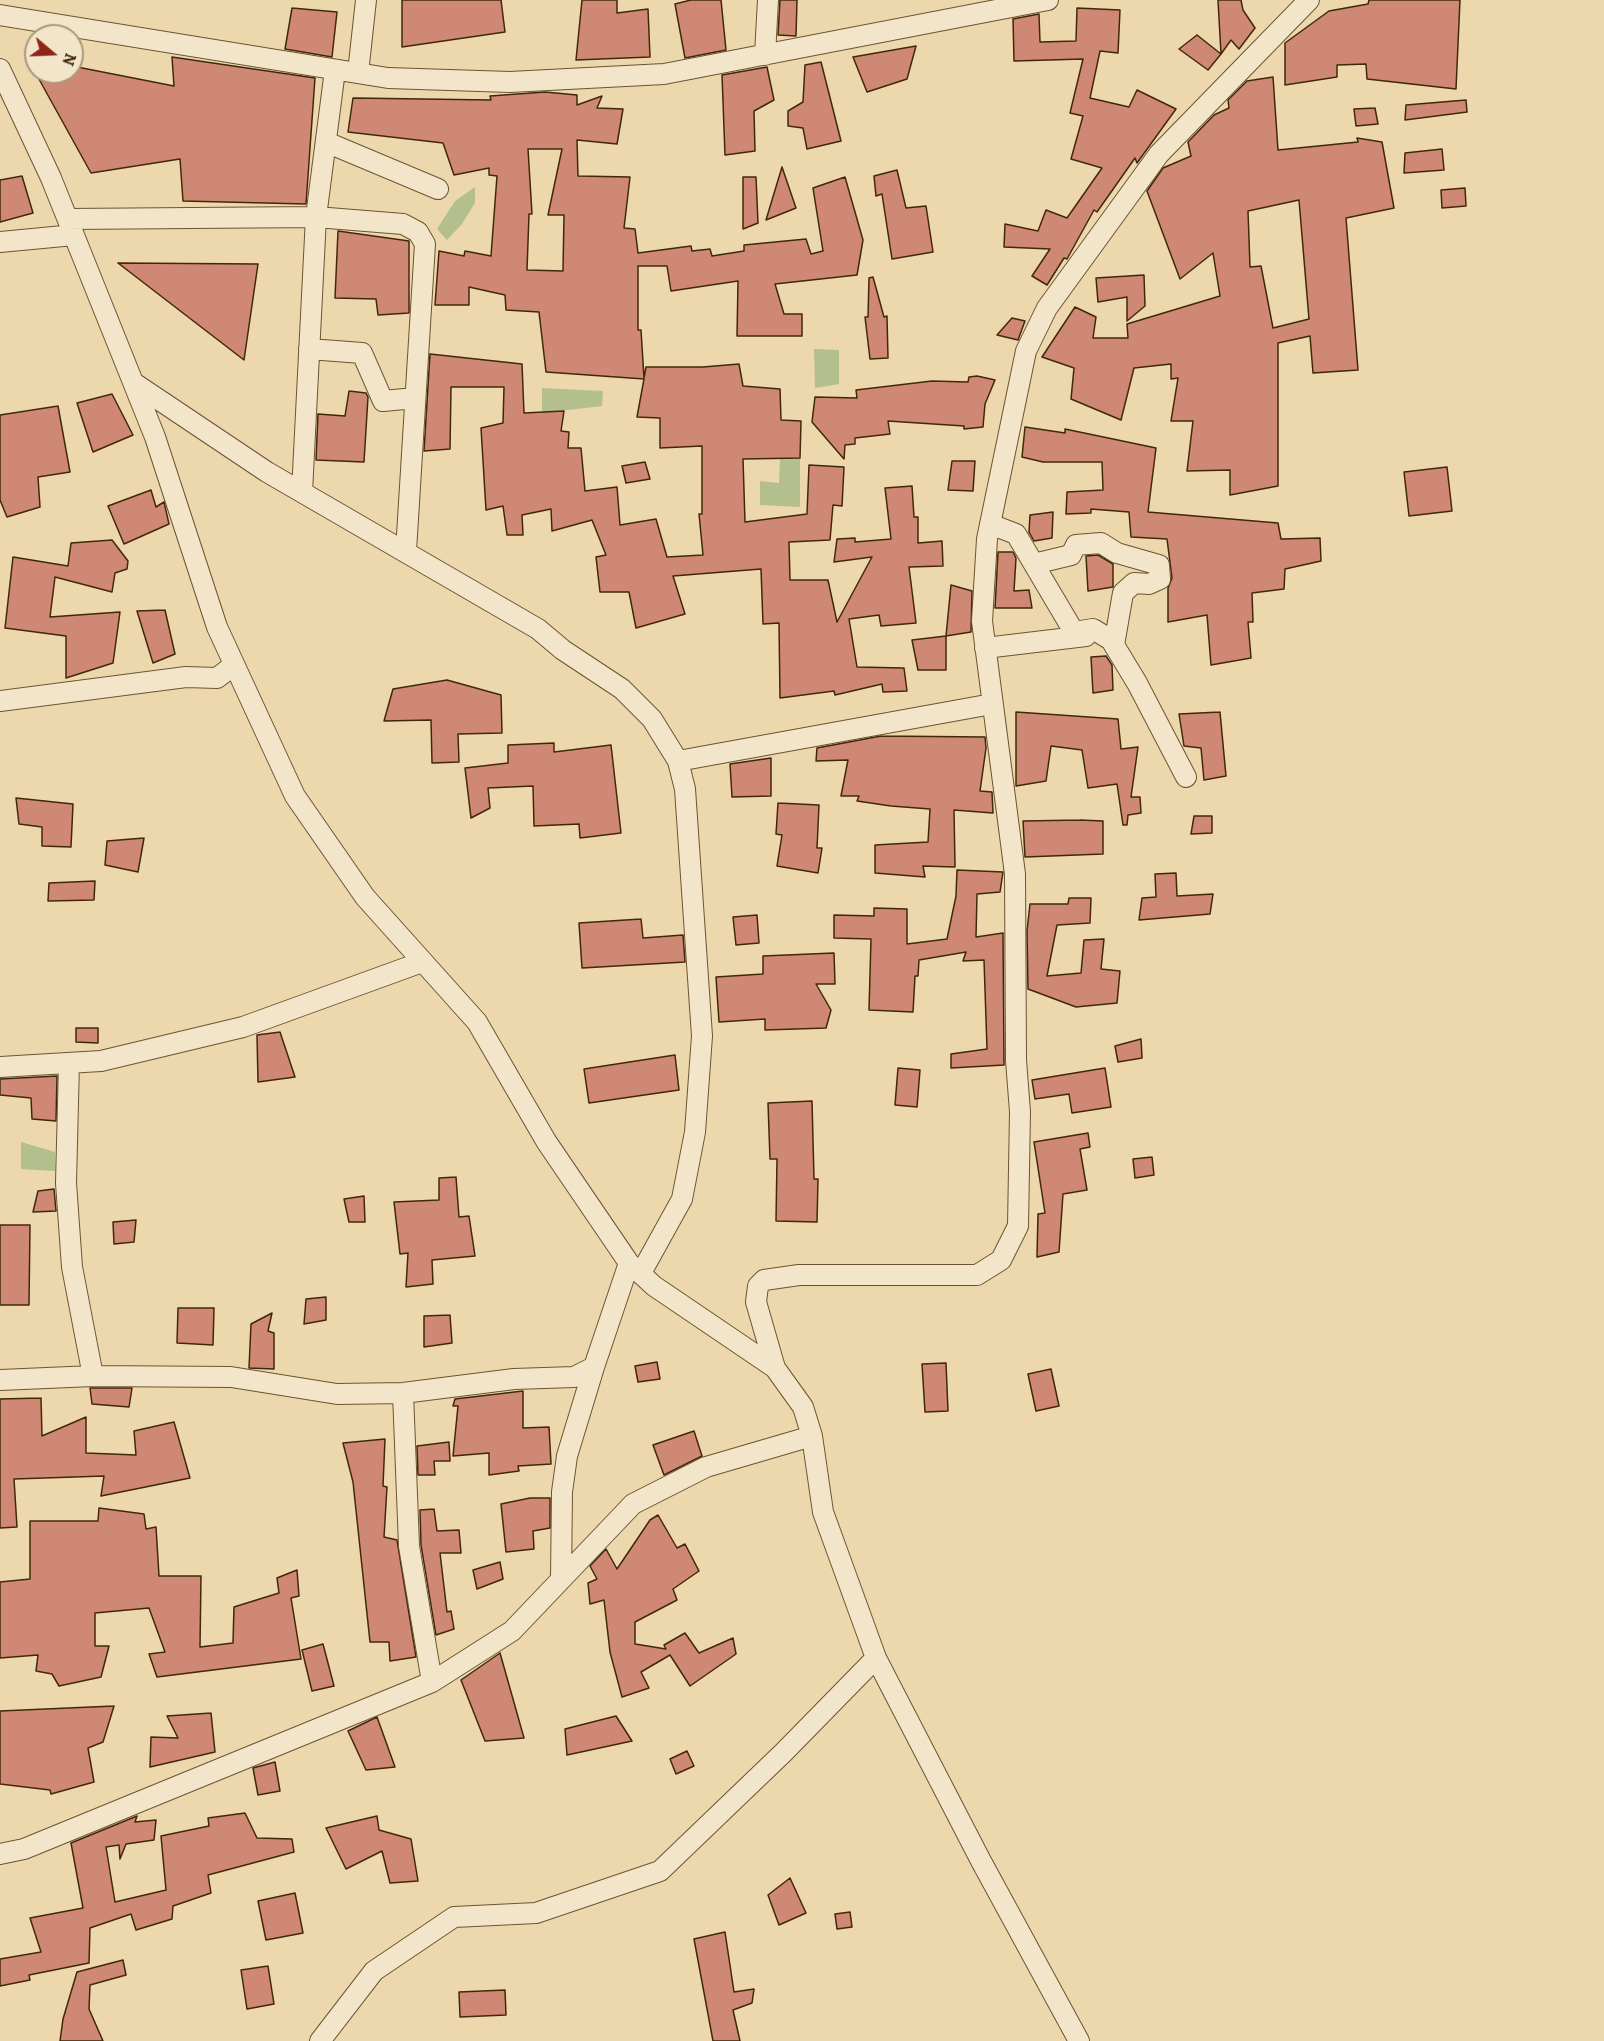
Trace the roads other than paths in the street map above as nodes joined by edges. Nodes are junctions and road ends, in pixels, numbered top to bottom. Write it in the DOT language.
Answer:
graph roads {
  1 [pos="366,0"];
  2 [pos="768,0"];
  3 [pos="1048,0"];
  4 [pos="1309,0"];
  5 [pos="0,15"];
  6 [pos="765,55"];
  7 [pos="0,69"];
  8 [pos="335,70"];
  9 [pos="358,74"];
  10 [pos="326,142"];
  11 [pos="438,189"];
  12 [pos="316,218"];
  13 [pos="71,227"];
  14 [pos="0,242"];
  15 [pos="309,349"];
  16 [pos="134,383"];
  17 [pos="415,398"];
  18 [pos="302,492"];
  19 [pos="990,524"];
  20 [pos="406,551"];
  21 [pos="1034,564"];
  22 [pos="1107,640"];
  23 [pos="985,648"];
  24 [pos="234,665"];
  25 [pos="0,701"];
  26 [pos="992,704"];
  27 [pos="678,761"];
  28 [pos="1186,777"];
  29 [pos="422,962"];
  30 [pos="69,1063"];
  31 [pos="0,1067"];
  32 [pos="635,1268"];
  33 [pos="594,1366"];
  34 [pos="776,1368"];
  35 [pos="93,1376"];
  36 [pos="0,1380"];
  37 [pos="403,1393"];
  38 [pos="812,1436"];
  39 [pos="561,1578"];
  40 [pos="876,1658"];
  41 [pos="432,1682"];
  42 [pos="0,1854"];
  43 [pos="320,2041"];
  44 [pos="1079,2041"];
  1 -- 9 [label="street"];
  2 -- 6 [label="street"];
  3 -- 6 [label="street"];
  4 -- 19 [label="street"];
  5 -- 8 [label="street"];
  6 -- 9 [label="street"];
  7 -- 13 [label="street"];
  8 -- 9 [label="street"];
  8 -- 10 [label="street"];
  10 -- 11 [label="street"];
  10 -- 12 [label="street"];
  12 -- 13 [label="street"];
  12 -- 15 [label="street"];
  12 -- 17 [label="street"];
  13 -- 14 [label="street"];
  13 -- 16 [label="street"];
  15 -- 17 [label="street"];
  15 -- 18 [label="street"];
  16 -- 18 [label="street"];
  16 -- 24 [label="street"];
  17 -- 20 [label="street"];
  18 -- 20 [label="street"];
  19 -- 21 [label="street"];
  19 -- 23 [label="street"];
  20 -- 27 [label="street"];
  21 -- 22 [label="street"];
  21 -- 22 [label="street"];
  22 -- 23 [label="street"];
  22 -- 28 [label="street"];
  23 -- 26 [label="street"];
  24 -- 25 [label="street"];
  24 -- 29 [label="street"];
  26 -- 27 [label="street"];
  26 -- 34 [label="street"];
  27 -- 32 [label="street"];
  29 -- 30 [label="street"];
  29 -- 32 [label="street"];
  30 -- 31 [label="street"];
  30 -- 35 [label="street"];
  32 -- 33 [label="street"];
  32 -- 34 [label="street"];
  33 -- 37 [label="street"];
  33 -- 39 [label="street"];
  34 -- 38 [label="street"];
  35 -- 36 [label="street"];
  35 -- 37 [label="street"];
  37 -- 41 [label="street"];
  38 -- 39 [label="street"];
  38 -- 40 [label="street"];
  39 -- 41 [label="street"];
  40 -- 43 [label="street"];
  40 -- 44 [label="street"];
  41 -- 42 [label="street"];
}
